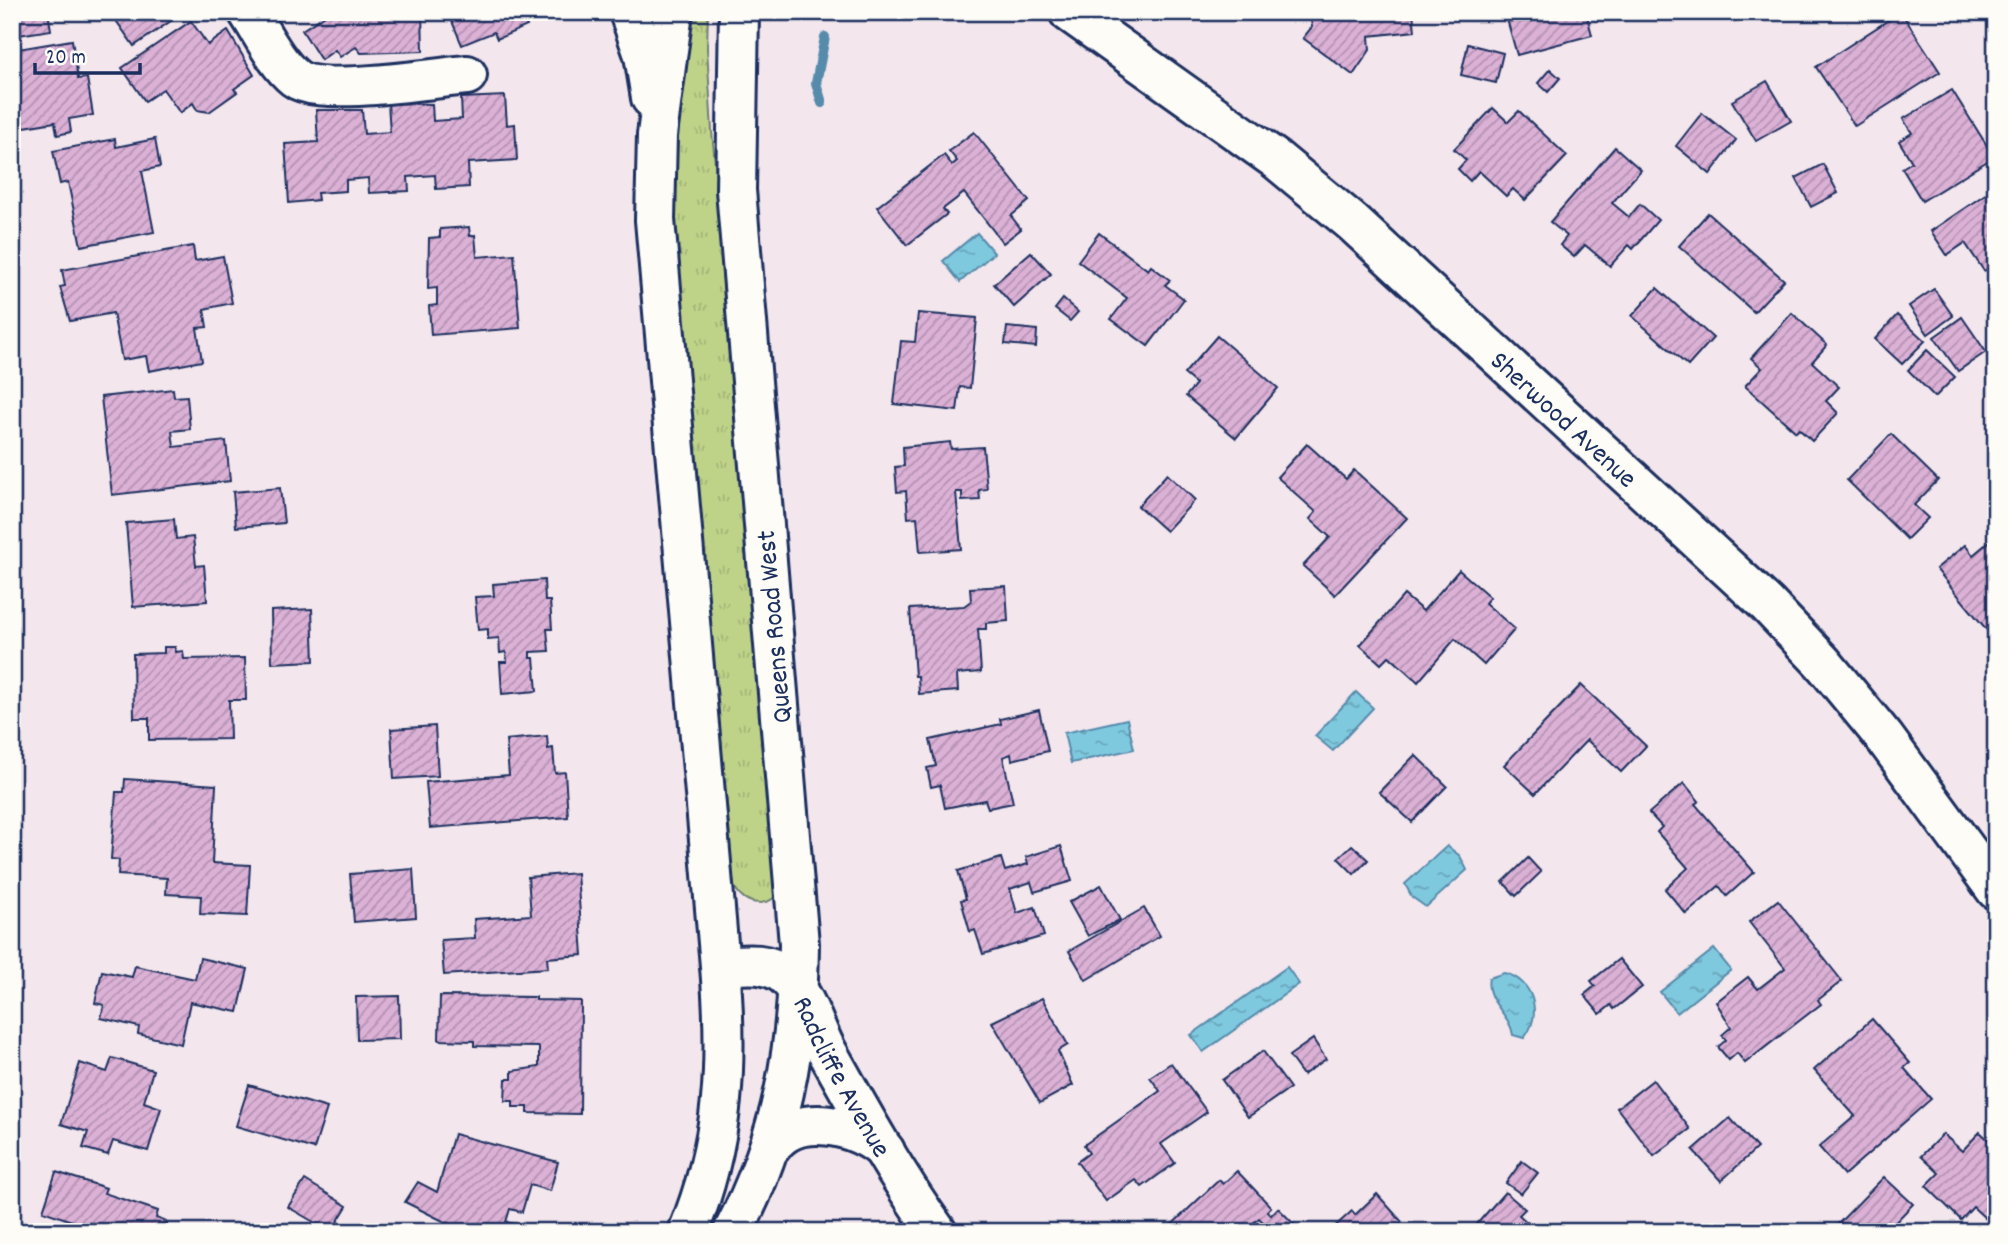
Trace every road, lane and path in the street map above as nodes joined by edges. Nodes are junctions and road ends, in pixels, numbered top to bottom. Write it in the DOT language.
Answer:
graph roads {
  1 [pos="248,12"];
  2 [pos="629,12"];
  3 [pos="673,12"];
  4 [pos="761,12"];
  5 [pos="1069,12"];
  6 [pos="738,29"];
  7 [pos="467,75"];
  8 [pos="655,157"];
  9 [pos="1996,890"];
  10 [pos="720,966"];
  11 [pos="799,992"];
  12 [pos="772,1146"];
  13 [pos="885,1151"];
  14 [pos="688,1232"];
  15 [pos="733,1232"];
  16 [pos="937,1232"];
  1 -- 7 [label="street"];
  2 -- 8 [label="street"];
  3 -- 8 [label="street"];
  4 -- 6 [label="street"];
  5 -- 9 [label="street, Sherwood Avenue"];
  6 -- 11 [label="street, Queens Road West"];
  8 -- 10 [label="street"];
  10 -- 11 [label="street, Radcliffe Avenue"];
  10 -- 14 [label="street"];
  11 -- 12 [label="street, Queens Road West"];
  11 -- 13 [label="street, Radcliffe Avenue"];
  12 -- 13 [label="street"];
  12 -- 15 [label="street, Queens Road West"];
  13 -- 16 [label="street, Radcliffe Avenue"];
}
